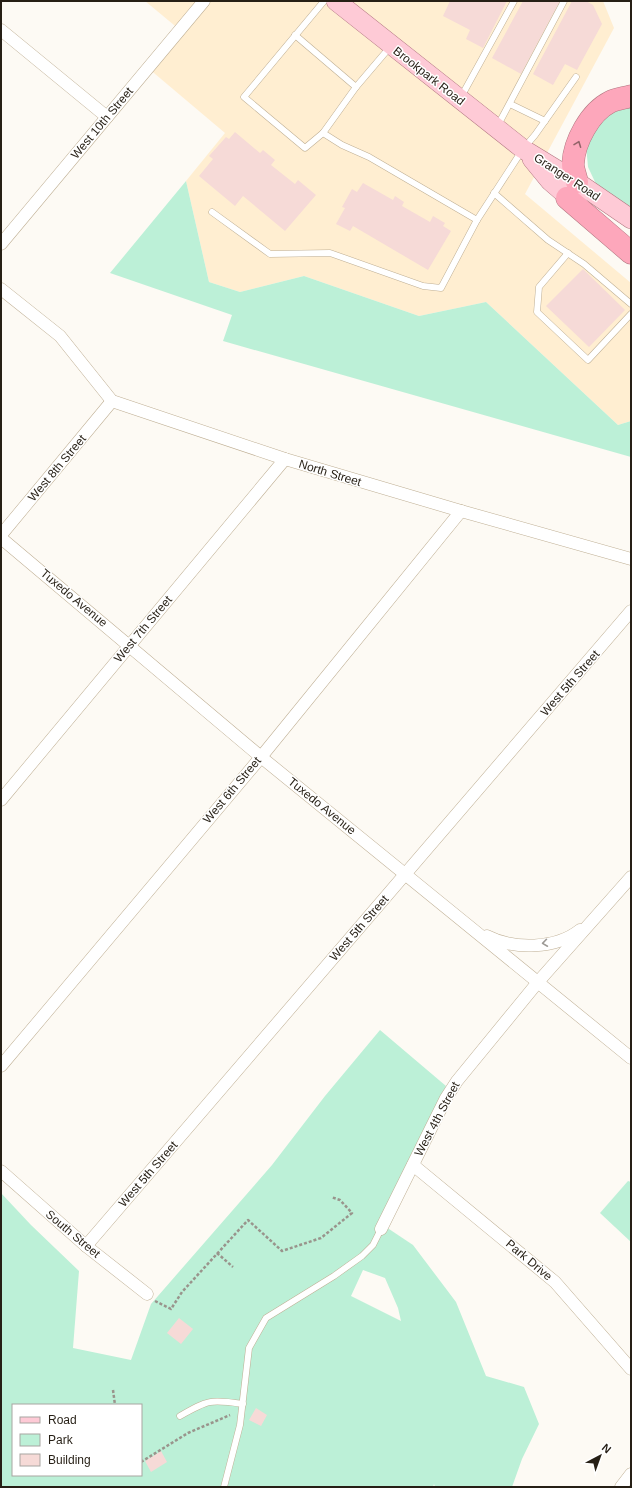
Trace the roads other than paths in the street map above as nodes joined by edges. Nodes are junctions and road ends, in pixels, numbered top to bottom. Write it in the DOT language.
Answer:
graph roads {
  1 [pos="204,1"];
  2 [pos="324,1"];
  3 [pos="336,1"];
  4 [pos="514,1"];
  5 [pos="564,1"];
  6 [pos="1,30"];
  7 [pos="295,35"];
  8 [pos="391,46"];
  9 [pos="576,77"];
  10 [pos="356,87"];
  11 [pos="631,96"];
  12 [pos="460,100"];
  13 [pos="510,104"];
  14 [pos="107,117"];
  15 [pos="545,121"];
  16 [pos="496,128"];
  17 [pos="323,133"];
  18 [pos="523,149"];
  19 [pos="572,190"];
  20 [pos="494,193"];
  21 [pos="212,212"];
  22 [pos="477,220"];
  23 [pos="631,220"];
  24 [pos="631,243"];
  25 [pos="1,244"];
  26 [pos="631,253"];
  27 [pos="568,254"];
  28 [pos="1,289"];
  29 [pos="631,304"];
  30 [pos="631,314"];
  31 [pos="112,401"];
  32 [pos="285,459"];
  33 [pos="461,512"];
  34 [pos="1,536"];
  35 [pos="631,559"];
  36 [pos="631,611"];
  37 [pos="130,645"];
  38 [pos="260,756"];
  39 [pos="1,800"];
  40 [pos="406,873"];
  41 [pos="631,877"];
  42 [pos="592,921"];
  43 [pos="474,929"];
  44 [pos="538,982"];
  45 [pos="631,1058"];
  46 [pos="1,1066"];
  47 [pos="413,1165"];
  48 [pos="1,1171"];
  49 [pos="381,1229"];
  50 [pos="86,1246"];
  51 [pos="149,1296"];
  52 [pos="631,1369"];
  53 [pos="243,1404"];
  54 [pos="180,1416"];
  55 [pos="631,1474"];
  56 [pos="224,1487"];
  57 [pos="621,1487"];
  1 -- 14 [label="street, West 10th Street"];
  2 -- 7 [label="lane"];
  3 -- 8 [label="main road, Brookpark Road"];
  4 -- 12 [label="lane"];
  5 -- 13 [label="lane"];
  6 -- 14 [label="street"];
  7 -- 10 [label="lane"];
  7 -- 17 [label="lane"];
  8 -- 10 [label="lane"];
  8 -- 12 [label="main road, Brookpark Road"];
  9 -- 15 [label="lane"];
  10 -- 17 [label="lane"];
  19 -- 11 [label="highway, one-way"];
  12 -- 16 [label="main road, Brookpark Road"];
  13 -- 15 [label="lane"];
  13 -- 16 [label="lane"];
  14 -- 25 [label="street, West 10th Street"];
  15 -- 18 [label="lane"];
  16 -- 18 [label="main road, Brookpark Road"];
  17 -- 22 [label="lane"];
  18 -- 19 [label="main road, Granger Road"];
  18 -- 20 [label="lane"];
  19 -- 23 [label="main road, Granger Road"];
  19 -- 24 [label="main road, Granger Road"];
  19 -- 26 [label="highway"];
  20 -- 22 [label="lane"];
  20 -- 27 [label="lane"];
  21 -- 22 [label="lane"];
  27 -- 29 [label="lane"];
  27 -- 30 [label="lane"];
  28 -- 31 [label="street"];
  31 -- 32 [label="street, North Street"];
  31 -- 34 [label="street, West 8th Street"];
  32 -- 33 [label="street, North Street"];
  32 -- 37 [label="street, West 7th Street"];
  33 -- 35 [label="street, North Street"];
  33 -- 38 [label="street, West 6th Street"];
  34 -- 37 [label="street, Tuxedo Avenue"];
  36 -- 40 [label="street, West 5th Street"];
  37 -- 38 [label="street, Tuxedo Avenue"];
  37 -- 39 [label="street, West 7th Street"];
  38 -- 40 [label="street, Tuxedo Avenue"];
  38 -- 46 [label="street, West 6th Street"];
  40 -- 43 [label="street, Tuxedo Avenue"];
  40 -- 50 [label="street, West 5th Street"];
  41 -- 42 [label="street"];
  42 -- 43 [label="street, one-way"];
  42 -- 44 [label="street"];
  43 -- 44 [label="street, Tuxedo Avenue"];
  44 -- 45 [label="street, Tuxedo Avenue"];
  44 -- 47 [label="street, West 4th Street"];
  47 -- 49 [label="street, West 4th Street"];
  47 -- 52 [label="street, Park Drive"];
  48 -- 50 [label="street, South Street"];
  49 -- 53 [label="lane"];
  50 -- 51 [label="street, South Street"];
  53 -- 54 [label="lane"];
  53 -- 56 [label="lane"];
  55 -- 57 [label="street"];
}
